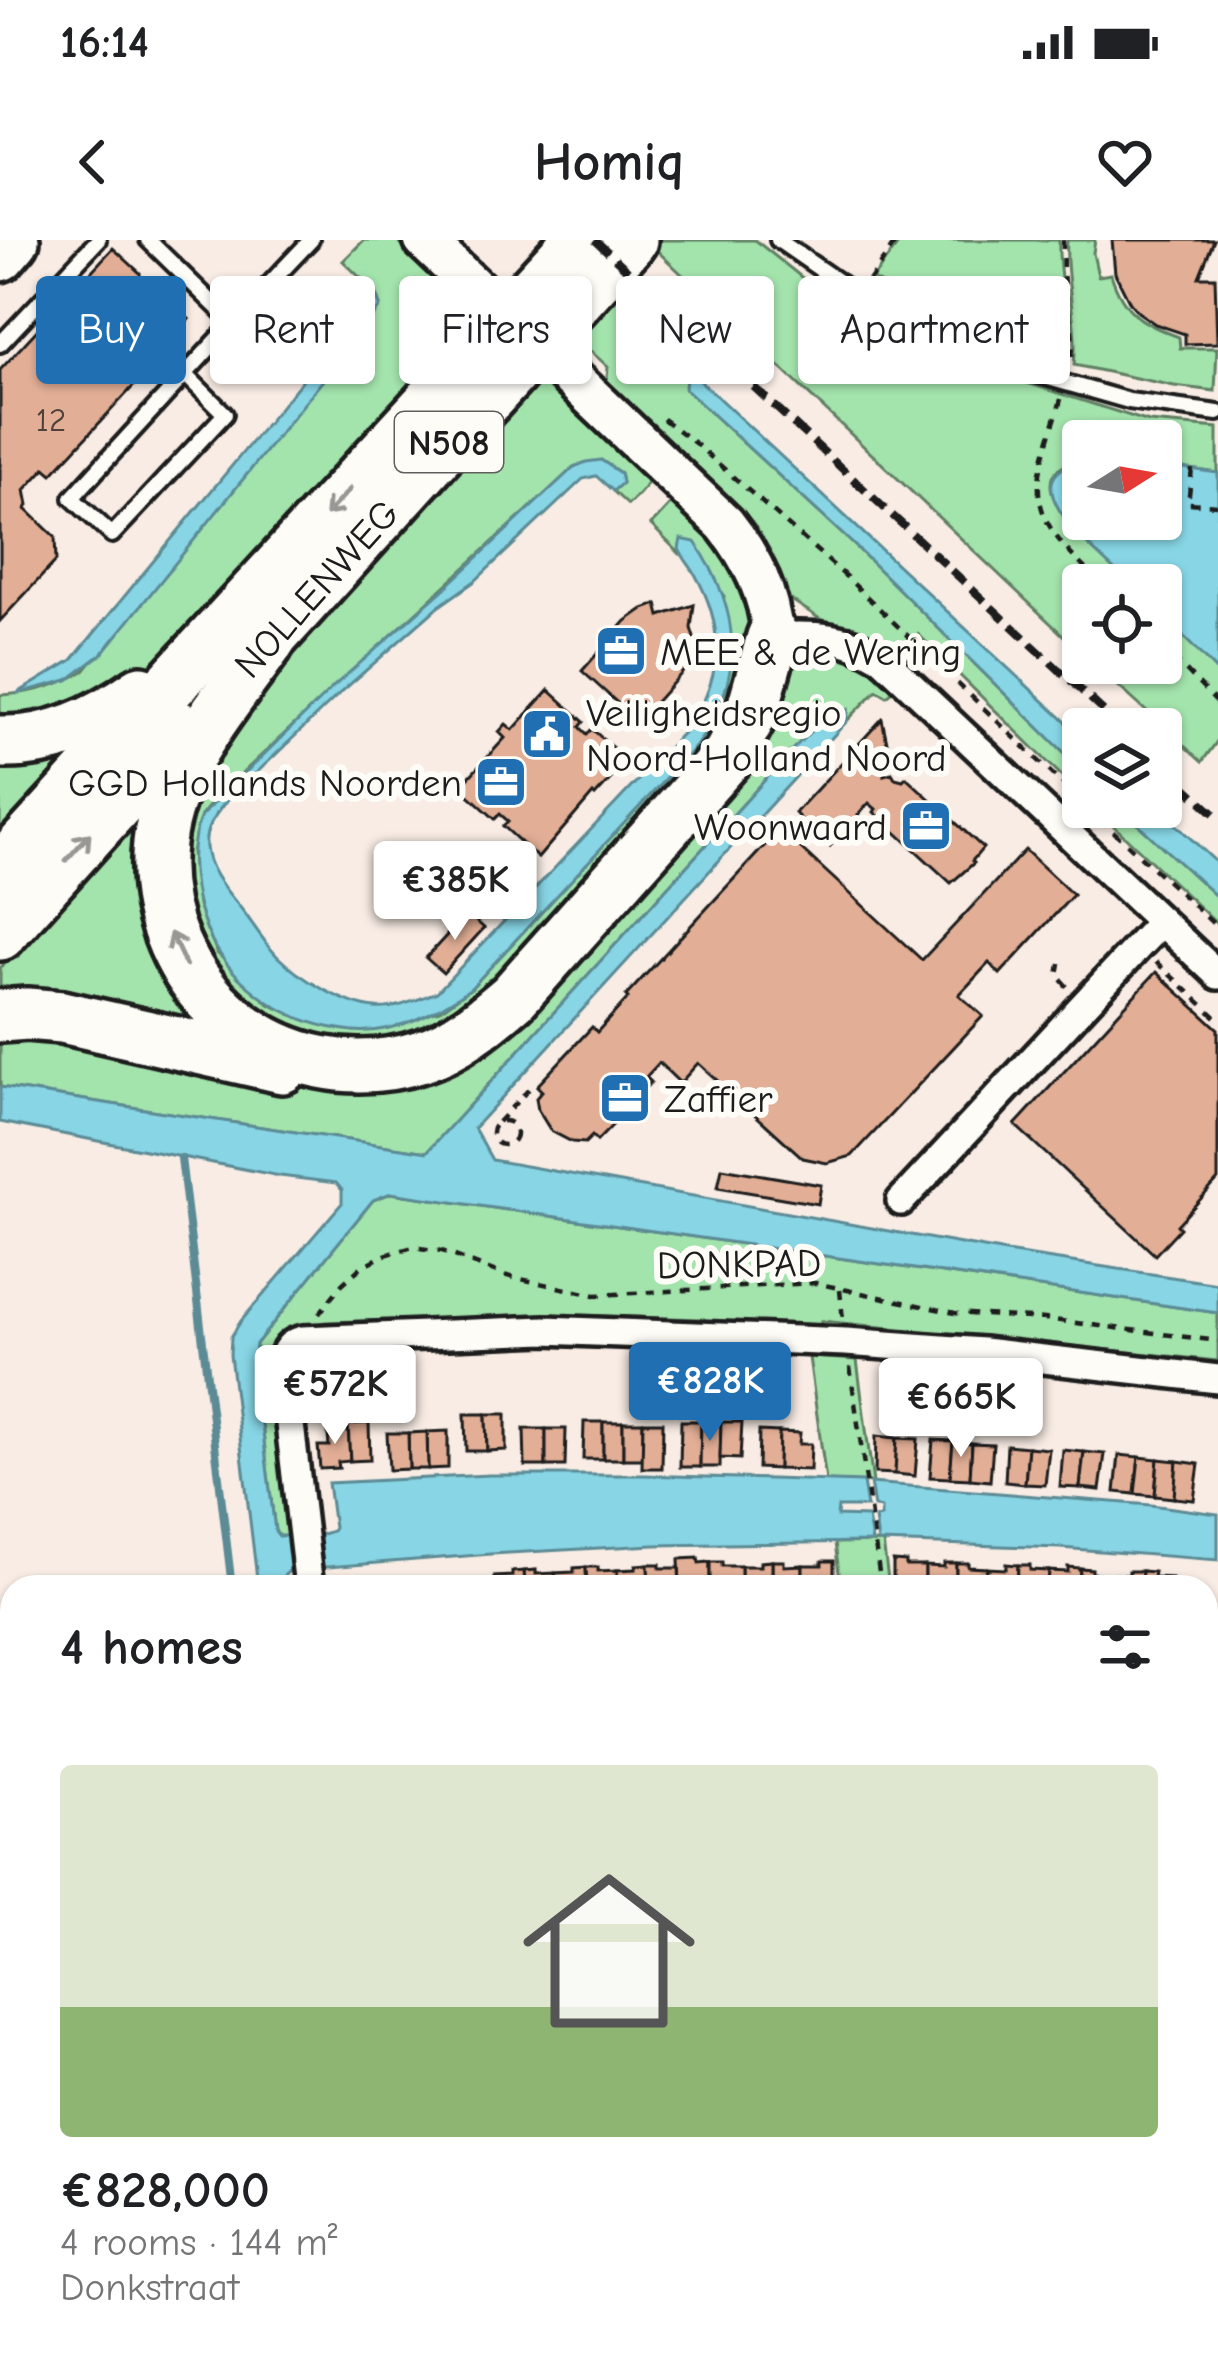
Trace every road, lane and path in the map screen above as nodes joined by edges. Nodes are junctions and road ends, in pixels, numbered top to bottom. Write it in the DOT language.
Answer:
graph roads {
  1 [pos="14,240"];
  2 [pos="98,240"];
  3 [pos="148,240"];
  4 [pos="311,240"];
  5 [pos="424,240"];
  6 [pos="579,240"];
  7 [pos="631,240"];
  8 [pos="778,240"];
  9 [pos="897,240"];
  10 [pos="1064,240"];
  11 [pos="0,254"];
  12 [pos="277,276"];
  13 [pos="830,276"];
  14 [pos="873,276"];
  15 [pos="1064,276"];
  16 [pos="210,301"];
  17 [pos="1070,313"];
  18 [pos="0,344"];
  19 [pos="210,347"];
  20 [pos="1070,367"];
  21 [pos="186,373"];
  22 [pos="185,374"];
  23 [pos="1066,384"];
  24 [pos="1218,413"];
  25 [pos="661,418"];
  26 [pos="1192,469"];
  27 [pos="1218,505"];
  28 [pos="1081,564"];
  29 [pos="773,637"];
  30 [pos="267,644"];
  31 [pos="205,646"];
  32 [pos="1182,667"];
  33 [pos="1218,704"];
  34 [pos="0,742"];
  35 [pos="1062,783"];
  36 [pos="1110,828"];
  37 [pos="0,871"];
  38 [pos="1161,922"];
  39 [pos="1218,928"];
  40 [pos="0,934"];
  41 [pos="1156,962"];
  42 [pos="1218,975"];
  43 [pos="0,1016"];
  44 [pos="1218,1019"];
  45 [pos="529,1089"];
  46 [pos="498,1122"];
  47 [pos="902,1201"];
  48 [pos="303,1340"];
  49 [pos="1218,1341"];
  50 [pos="846,1342"];
  51 [pos="1218,1379"];
  52 [pos="308,1575"];
  53 [pos="880,1575"];
  1 -- 11 [label="highway"];
  2 -- 18 [label="lane"];
  3 -- 16 [label="lane"];
  4 -- 12 [label="lane"];
  5 -- 29 [label="main road, bridge"];
  6 -- 31 [label="highway, NOLLENWEG / N508, one-way"];
  7 -- 30 [label="highway, NOLLENWEG / N508"];
  8 -- 13 [label="lane"];
  9 -- 14 [label="path"];
  10 -- 15 [label="path"];
  17 -- 20 [label="path"];
  19 -- 21 [label="lane"];
  22 -- 22 [label="lane"];
  23 -- 24 [label="lane"];
  23 -- 28 [label="path"];
  25 -- 35 [label="path"];
  26 -- 27 [label="path"];
  29 -- 30 [label="highway, one-way"];
  29 -- 38 [label="street"];
  29 -- 43 [label="highway"];
  40 -- 30 [label="highway, NOLLENWEG / N508, one-way"];
  31 -- 34 [label="highway"];
  31 -- 37 [label="highway, NOLLENWEG / N508"];
  32 -- 33 [label="path"];
  36 -- 39 [label="path"];
  38 -- 42 [label="street"];
  38 -- 47 [label="street"];
  41 -- 44 [label="path"];
  45 -- 46 [label="path"];
  46 -- 46 [label="path"];
  48 -- 49 [label="path, DONKPAD"];
  48 -- 50 [label="street"];
  48 -- 52 [label="street"];
  50 -- 51 [label="street"];
  50 -- 53 [label="path"];
}
